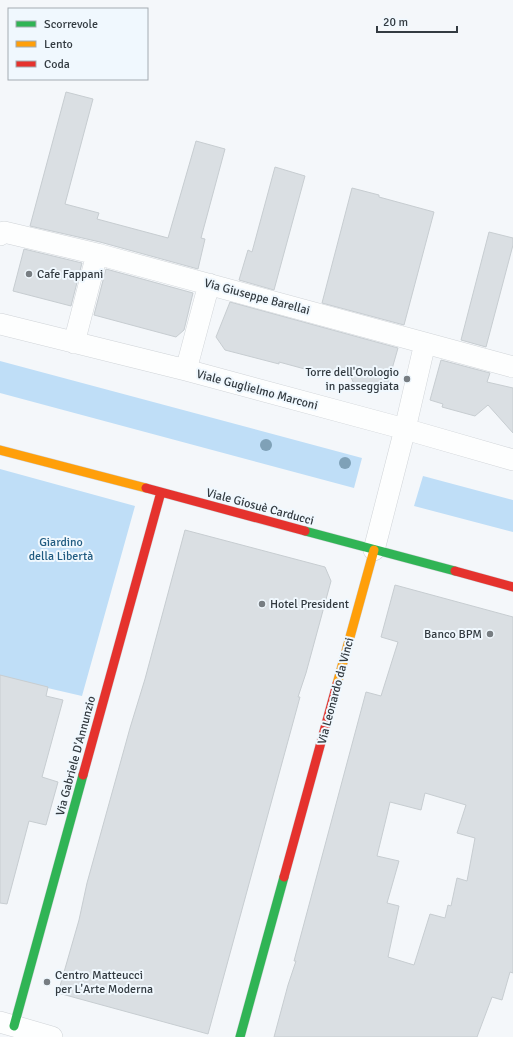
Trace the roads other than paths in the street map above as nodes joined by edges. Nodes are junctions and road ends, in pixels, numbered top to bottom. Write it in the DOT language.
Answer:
graph roads {
  1 [pos="0,235"];
  2 [pos="97,254"];
  3 [pos="209,284"];
  4 [pos="0,324"];
  5 [pos="74,343"];
  6 [pos="425,343"];
  7 [pos="513,368"];
  8 [pos="186,370"];
  9 [pos="405,429"];
  10 [pos="0,450"];
  11 [pos="513,460"];
  12 [pos="161,492"];
  13 [pos="374,550"];
  14 [pos="513,587"];
  15 [pos="7,1024"];
  16 [pos="52,1037"];
  17 [pos="240,1037"];
  1 -- 2 [label="street, Via Giuseppe Barellai"];
  2 -- 3 [label="street, Via Giuseppe Barellai"];
  2 -- 5 [label="street"];
  3 -- 6 [label="street, Via Giuseppe Barellai"];
  3 -- 8 [label="street"];
  4 -- 5 [label="street, Viale Guglielmo Marconi"];
  5 -- 8 [label="street, Viale Guglielmo Marconi"];
  6 -- 7 [label="street, Via Giuseppe Barellai"];
  6 -- 9 [label="street, Via Leonardo da Vinci"];
  8 -- 9 [label="street, Viale Guglielmo Marconi"];
  9 -- 11 [label="street, Viale Guglielmo Marconi"];
  9 -- 13 [label="street, Via Leonardo da Vinci"];
  10 -- 12 [label="street, Viale Giosuè Carducci"];
  12 -- 13 [label="street, Viale Giosuè Carducci"];
  12 -- 15 [label="street, Via Gabriele D'Annunzio"];
  13 -- 14 [label="street, Viale Giosuè Carducci"];
  13 -- 17 [label="street, Via Leonardo da Vinci"];
  15 -- 16 [label="street"];
}
